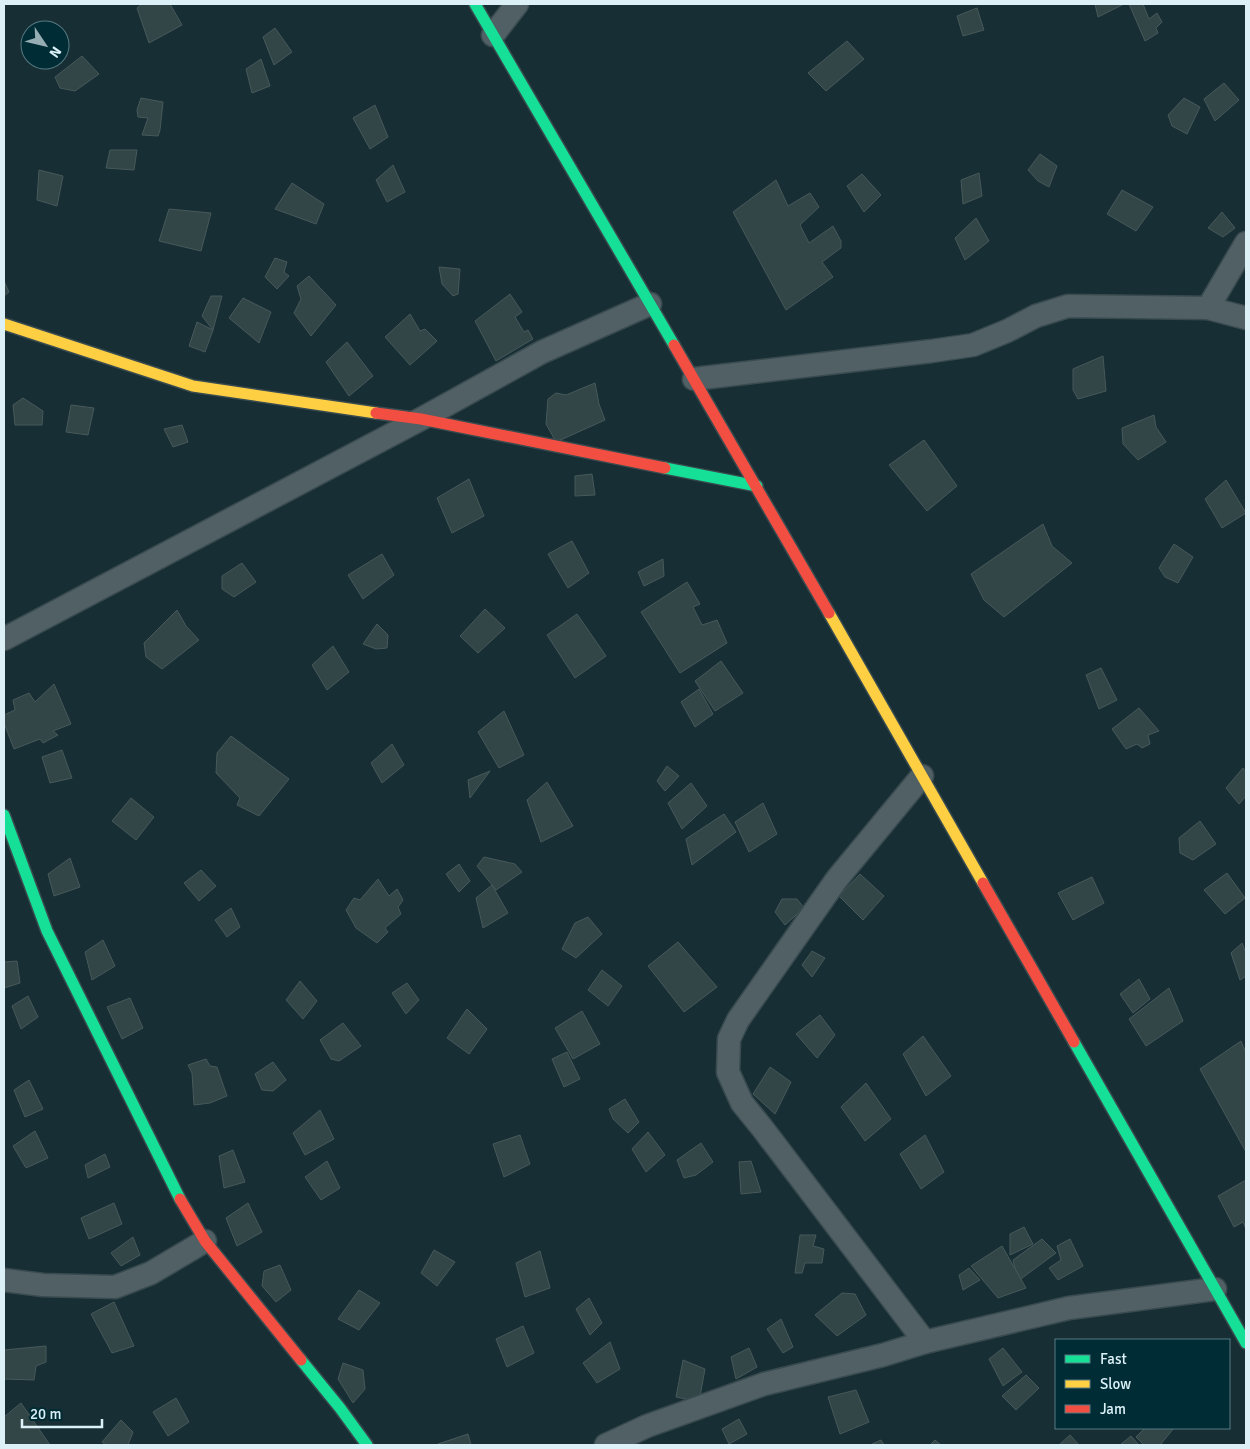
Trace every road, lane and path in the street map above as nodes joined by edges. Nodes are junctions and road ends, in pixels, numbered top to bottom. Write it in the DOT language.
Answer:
graph roads {
  1 [pos="475,4"];
  2 [pos="517,4"];
  3 [pos="493,35"];
  4 [pos="1246,243"];
  5 [pos="650,304"];
  6 [pos="1208,308"];
  7 [pos="1246,318"];
  8 [pos="4,324"];
  9 [pos="694,379"];
  10 [pos="421,419"];
  11 [pos="756,486"];
  12 [pos="4,639"];
  13 [pos="922,776"];
  14 [pos="4,815"];
  15 [pos="206,1241"];
  16 [pos="4,1280"];
  17 [pos="1215,1289"];
  18 [pos="1240,1320"];
  19 [pos="925,1342"];
  20 [pos="1246,1342"];
  21 [pos="367,1445"];
  22 [pos="606,1445"];
  1 -- 3 [label="main road"];
  2 -- 3 [label="street"];
  3 -- 5 [label="main road"];
  4 -- 6 [label="street"];
  5 -- 9 [label="main road"];
  5 -- 10 [label="street"];
  6 -- 7 [label="street"];
  6 -- 9 [label="street"];
  8 -- 10 [label="main road"];
  9 -- 11 [label="main road"];
  10 -- 11 [label="main road"];
  10 -- 12 [label="street"];
  11 -- 13 [label="main road"];
  13 -- 17 [label="main road"];
  13 -- 19 [label="street"];
  14 -- 15 [label="main road"];
  15 -- 16 [label="street"];
  15 -- 21 [label="main road"];
  17 -- 18 [label="main road"];
  17 -- 19 [label="street"];
  18 -- 20 [label="main road"];
  19 -- 22 [label="street"];
}
